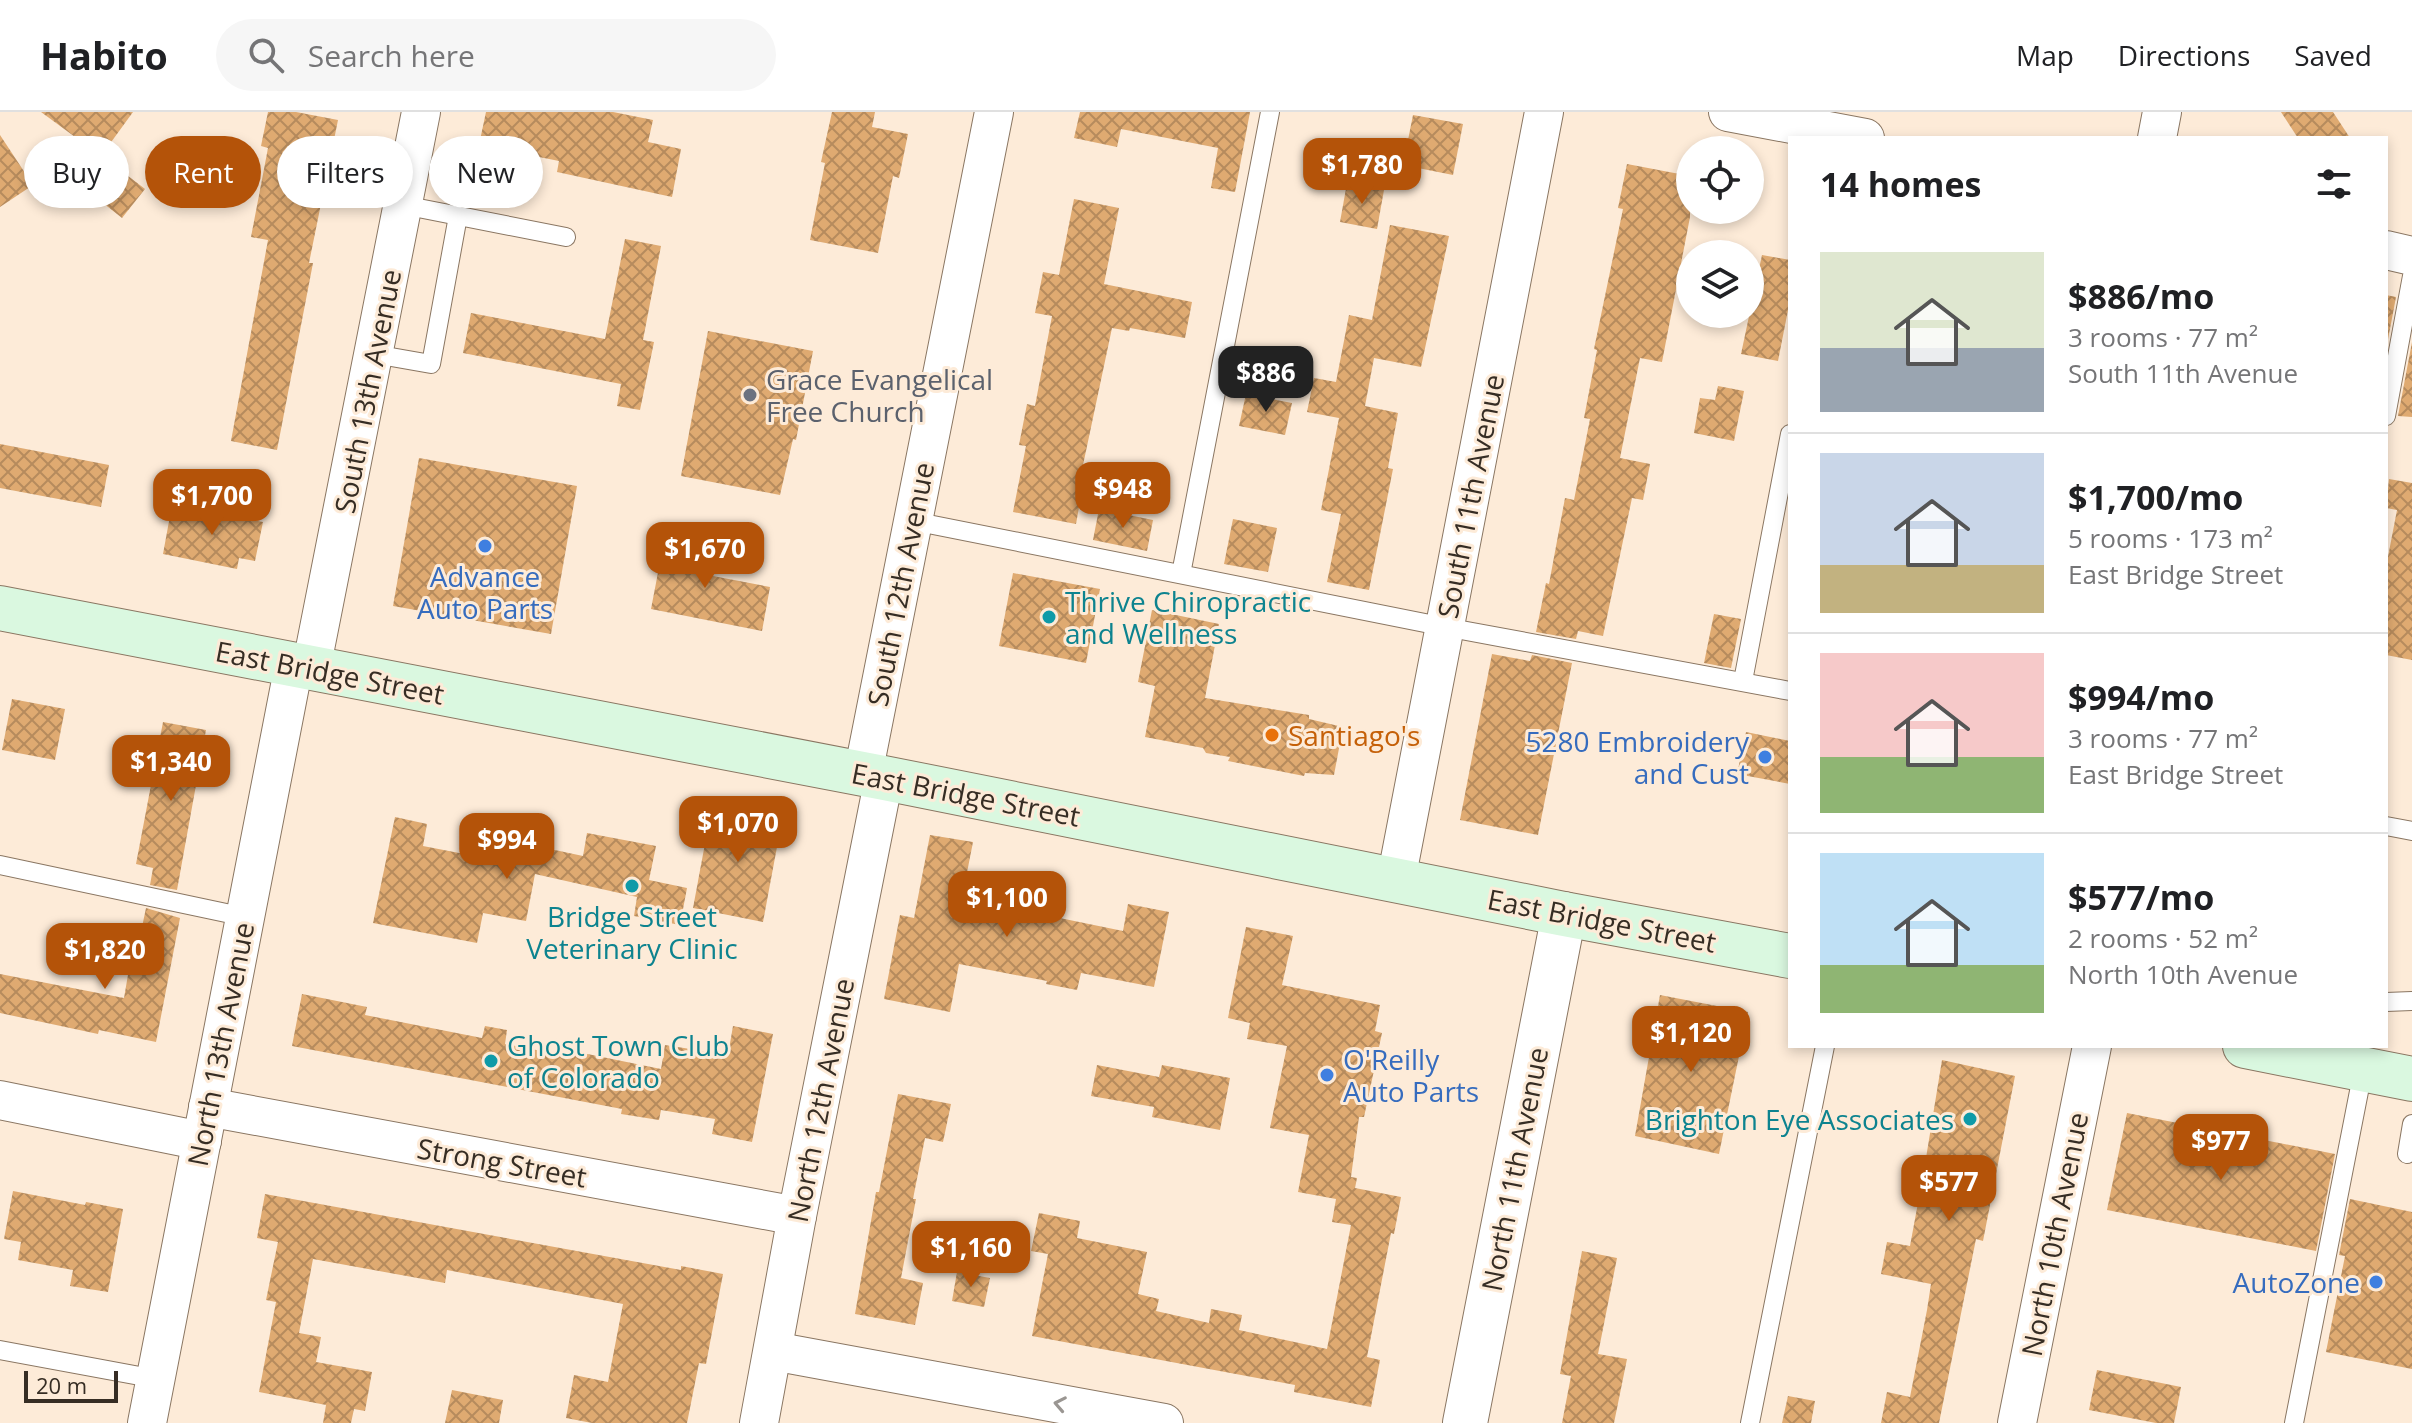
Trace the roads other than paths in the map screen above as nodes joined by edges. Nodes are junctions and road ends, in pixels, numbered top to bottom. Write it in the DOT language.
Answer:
graph roads {
  1 [pos="421,112"];
  2 [pos="994,112"];
  3 [pos="1270,112"];
  4 [pos="1544,112"];
  5 [pos="1728,112"];
  6 [pos="2162,112"];
  7 [pos="1852,131"];
  8 [pos="2157,136"];
  9 [pos="413,153"];
  10 [pos="413,207"];
  11 [pos="402,208"];
  12 [pos="458,216"];
  13 [pos="566,237"];
  14 [pos="2388,250"];
  15 [pos="2412,256"];
  16 [pos="2412,276"];
  17 [pos="374,354"];
  18 [pos="2388,405"];
  19 [pos="1788,445"];
  20 [pos="913,521"];
  21 [pos="1181,574"];
  22 [pos="0,608"];
  23 [pos="1445,627"];
  24 [pos="302,667"];
  25 [pos="1743,681"];
  26 [pos="1788,691"];
  27 [pos="874,776"];
  28 [pos="2388,826"];
  29 [pos="2412,831"];
  30 [pos="0,865"];
  31 [pos="1396,880"];
  32 [pos="1564,914"];
  33 [pos="245,917"];
  34 [pos="1788,956"];
  35 [pos="2412,1001"];
  36 [pos="2388,1002"];
  37 [pos="1825,1048"];
  38 [pos="2092,1048"];
  39 [pos="2261,1048"];
  40 [pos="2363,1071"];
  41 [pos="2412,1079"];
  42 [pos="0,1100"];
  43 [pos="205,1124"];
  44 [pos="2412,1124"];
  45 [pos="2407,1154"];
  46 [pos="797,1216"];
  47 [pos="0,1350"];
  48 [pos="773,1351"];
  49 [pos="156,1379"];
  50 [pos="147,1423"];
  51 [pos="759,1423"];
  52 [pos="1164,1423"];
  53 [pos="1465,1423"];
  54 [pos="1750,1423"];
  55 [pos="2017,1423"];
  56 [pos="2294,1423"];
  1 -- 9 [label="street, South 13th Avenue"];
  2 -- 20 [label="street, South 12th Avenue"];
  3 -- 21 [label="lane"];
  4 -- 23 [label="street, South 11th Avenue"];
  5 -- 7 [label="street"];
  6 -- 8 [label="street"];
  10 -- 12 [label="lane"];
  11 -- 17 [label="street, South 13th Avenue"];
  12 -- 13 [label="lane"];
  12 -- 17 [label="lane"];
  14 -- 15 [label="street"];
  16 -- 18 [label="lane"];
  17 -- 24 [label="street, South 13th Avenue"];
  19 -- 25 [label="lane"];
  20 -- 21 [label="lane"];
  20 -- 27 [label="street, South 12th Avenue"];
  21 -- 23 [label="lane"];
  22 -- 24 [label="main road, East Bridge Street"];
  23 -- 25 [label="lane"];
  23 -- 31 [label="street, South 11th Avenue"];
  24 -- 27 [label="main road, East Bridge Street"];
  24 -- 33 [label="street, North 13th Avenue"];
  25 -- 26 [label="lane"];
  27 -- 31 [label="main road, East Bridge Street"];
  27 -- 46 [label="street, North 12th Avenue"];
  28 -- 29 [label="lane"];
  30 -- 33 [label="lane"];
  31 -- 32 [label="main road, East Bridge Street"];
  32 -- 34 [label="main road, East Bridge Street"];
  32 -- 53 [label="street, North 11th Avenue"];
  33 -- 43 [label="street, North 13th Avenue"];
  35 -- 36 [label="lane"];
  37 -- 54 [label="lane"];
  38 -- 55 [label="street, North 10th Avenue"];
  39 -- 40 [label="main road"];
  40 -- 41 [label="main road"];
  40 -- 56 [label="lane"];
  42 -- 43 [label="street, Strong Street"];
  43 -- 46 [label="street, Strong Street"];
  43 -- 49 [label="street, North 13th Avenue"];
  44 -- 45 [label="lane"];
  46 -- 48 [label="street, North 12th Avenue"];
  47 -- 49 [label="lane"];
  48 -- 51 [label="street, North 12th Avenue"];
  52 -- 48 [label="street, one-way"];
  49 -- 50 [label="street, North 13th Avenue"];
}
